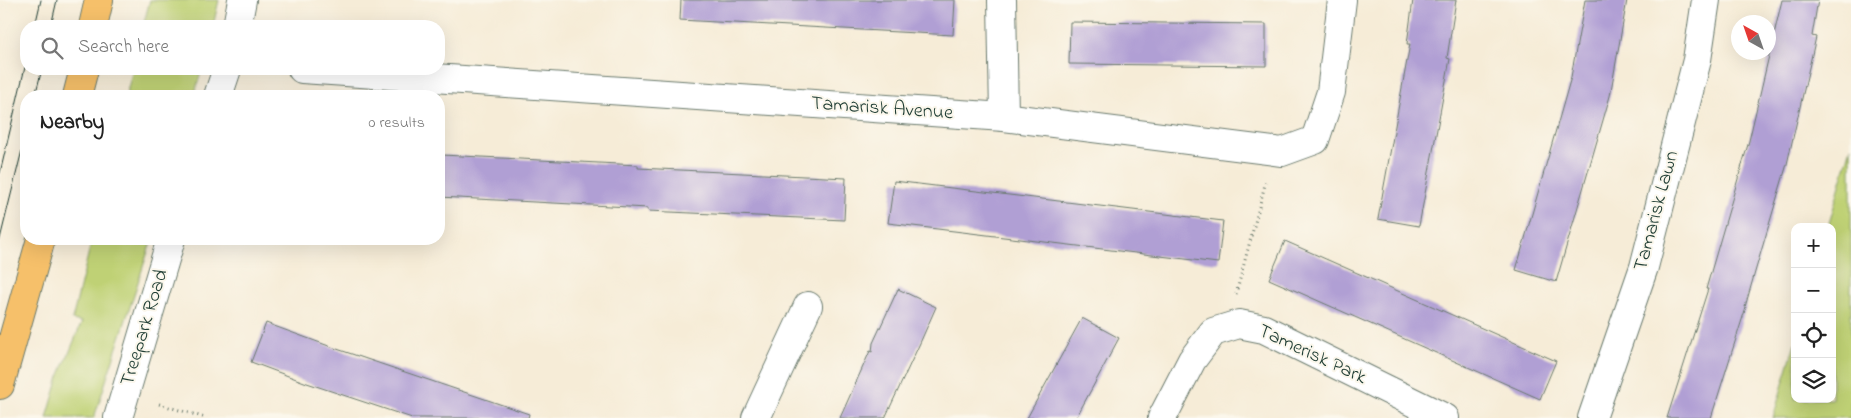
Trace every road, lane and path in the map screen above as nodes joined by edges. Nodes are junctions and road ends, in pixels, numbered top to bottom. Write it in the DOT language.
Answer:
graph roads {
  1 [pos="99,0"];
  2 [pos="242,0"];
  3 [pos="1002,0"];
  4 [pos="1342,0"];
  5 [pos="1706,0"];
  6 [pos="94,20"];
  7 [pos="237,20"];
  8 [pos="82,75"];
  9 [pos="225,75"];
  10 [pos="390,75"];
  11 [pos="79,90"];
  12 [pos="220,90"];
  13 [pos="1004,117"];
  14 [pos="1266,181"];
  15 [pos="39,245"];
  16 [pos="170,245"];
  17 [pos="1236,297"];
  18 [pos="808,306"];
  19 [pos="0,385"];
  20 [pos="159,404"];
  21 [pos="118,418"];
  22 [pos="206,418"];
  23 [pos="756,418"];
  24 [pos="1162,418"];
  25 [pos="1445,418"];
  26 [pos="1592,418"];
  1 -- 6 [label="main road"];
  2 -- 7 [label="street"];
  3 -- 13 [label="street"];
  4 -- 13 [label="street, Tamarisk Avenue"];
  5 -- 26 [label="street, Tamarisk Lawn"];
  8 -- 11 [label="main road"];
  9 -- 12 [label="street"];
  10 -- 13 [label="street, Tamarisk Avenue"];
  14 -- 17 [label="path"];
  15 -- 19 [label="main road"];
  16 -- 21 [label="street, Treepark Road"];
  18 -- 23 [label="street"];
  20 -- 22 [label="path"];
  24 -- 25 [label="street, Tamerisk Park"];
}
